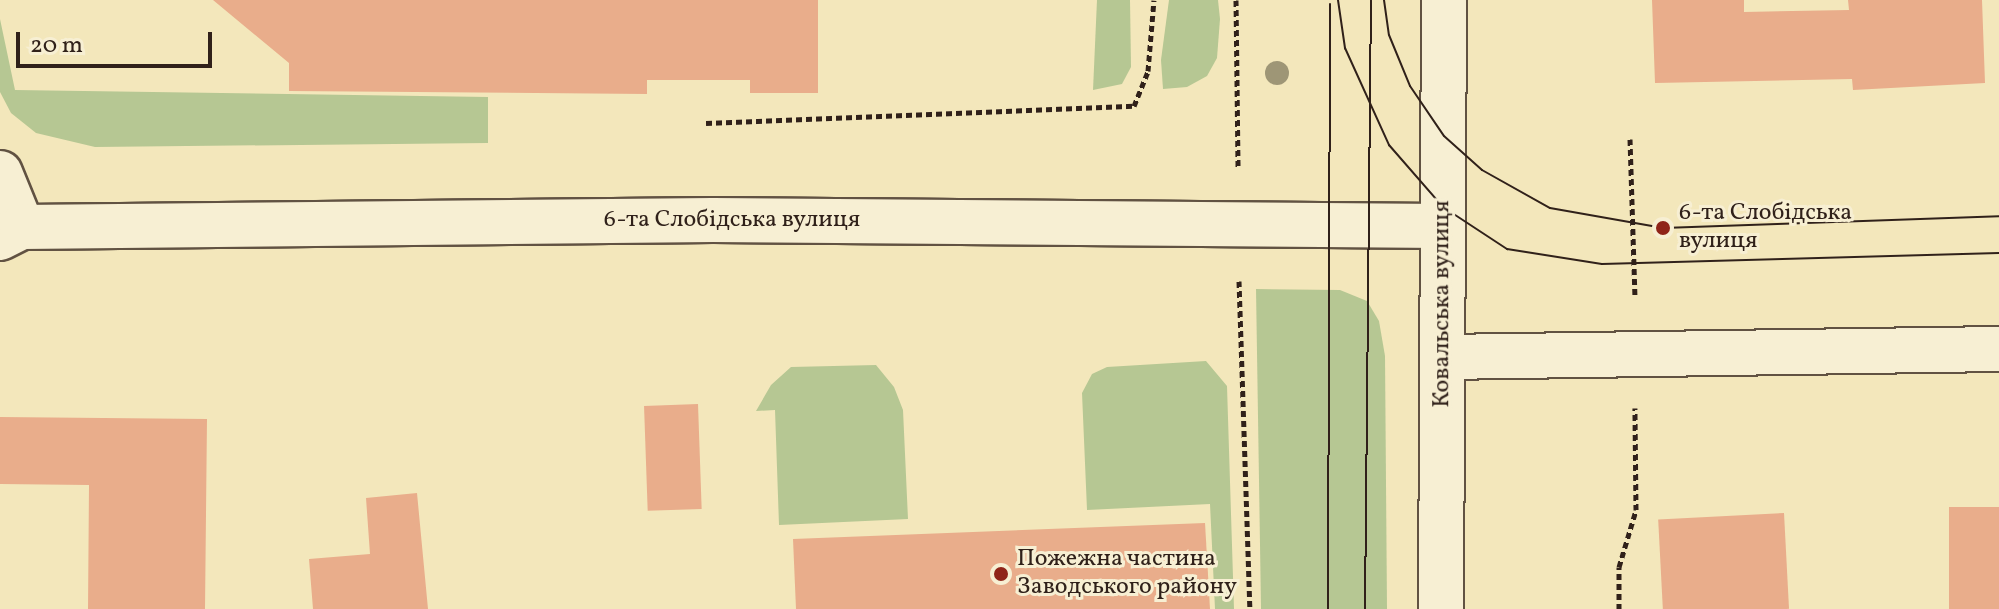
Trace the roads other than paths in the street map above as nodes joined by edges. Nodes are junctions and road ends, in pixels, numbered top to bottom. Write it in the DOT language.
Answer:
graph roads {
  1 [pos="1444,0"];
  2 [pos="0,173"];
  3 [pos="1443,226"];
  4 [pos="11,232"];
  5 [pos="1999,349"];
  6 [pos="1442,357"];
  7 [pos="1441,609"];
  1 -- 3 [label="street, Ковальська вулиця"];
  2 -- 4 [label="street"];
  3 -- 4 [label="street, 6-та Слобідська вулиця"];
  3 -- 6 [label="street, Ковальська вулиця"];
  5 -- 6 [label="street"];
  6 -- 7 [label="street, Ковальська вулиця"];
}
